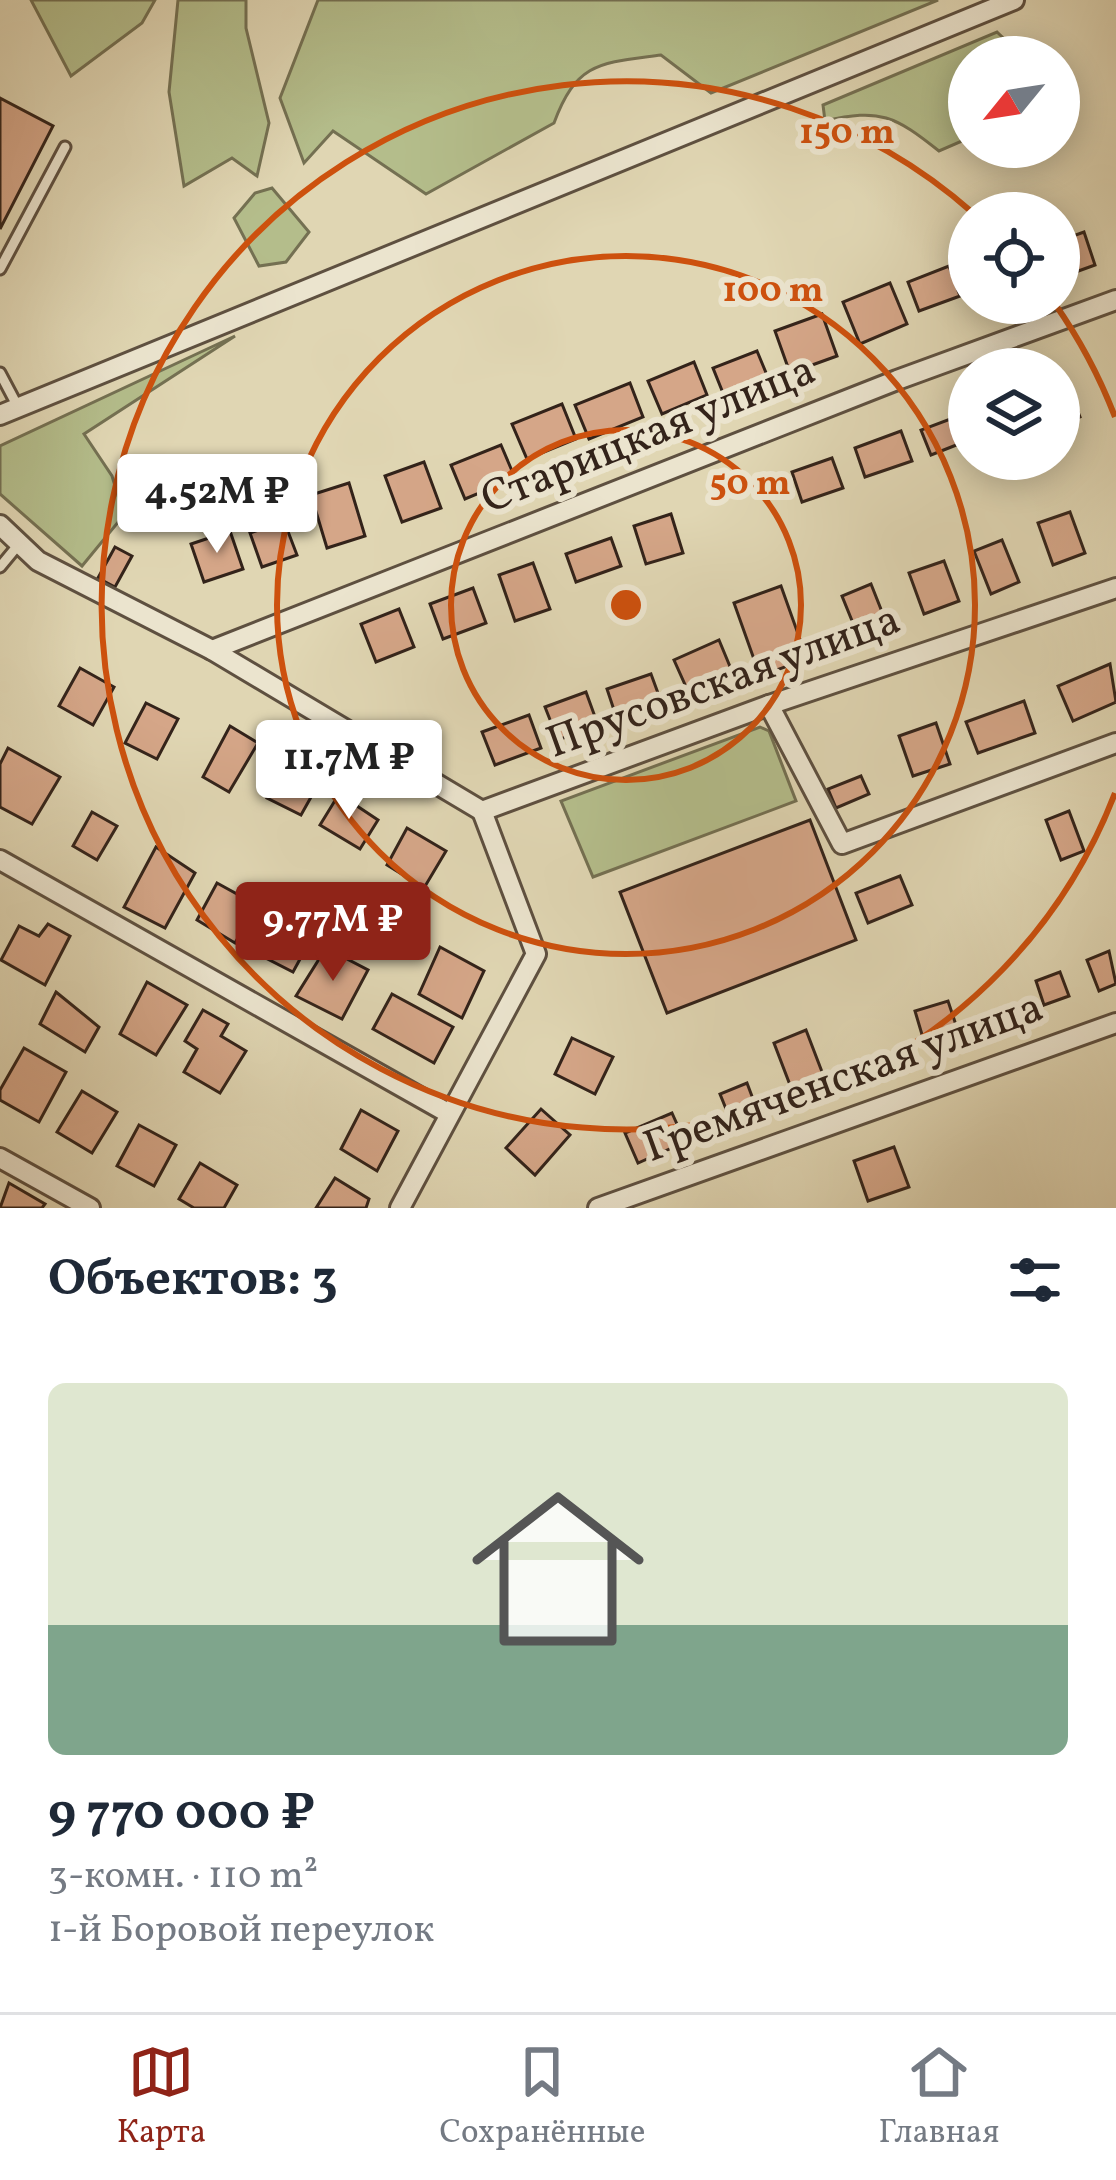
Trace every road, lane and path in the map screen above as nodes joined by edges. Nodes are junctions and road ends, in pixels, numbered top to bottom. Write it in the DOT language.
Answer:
graph roads {
  1 [pos="1014,0"];
  2 [pos="65,147"];
  3 [pos="0,269"];
  4 [pos="1116,300"];
  5 [pos="0,374"];
  6 [pos="9,411"];
  7 [pos="0,525"];
  8 [pos="19,544"];
  9 [pos="0,567"];
  10 [pos="1116,588"];
  11 [pos="212,650"];
  12 [pos="769,705"];
  13 [pos="1116,743"];
  14 [pos="482,811"];
  15 [pos="0,860"];
  16 [pos="1116,1023"];
  17 [pos="448,1113"];
  18 [pos="0,1158"];
  19 [pos="90,1208"];
  20 [pos="400,1208"];
  21 [pos="598,1208"];
  1 -- 6 [label="street"];
  2 -- 3 [label="lane"];
  4 -- 11 [label="street, Старицкая улица"];
  5 -- 6 [label="lane"];
  7 -- 8 [label="street"];
  8 -- 9 [label="lane"];
  8 -- 11 [label="street"];
  10 -- 12 [label="street, Прусовская улица"];
  11 -- 14 [label="street"];
  12 -- 13 [label="street"];
  12 -- 14 [label="street, Прусовская улица"];
  14 -- 17 [label="street"];
  15 -- 17 [label="street"];
  16 -- 21 [label="street, Гремяченская улица"];
  17 -- 20 [label="street"];
  18 -- 19 [label="street"];
}
